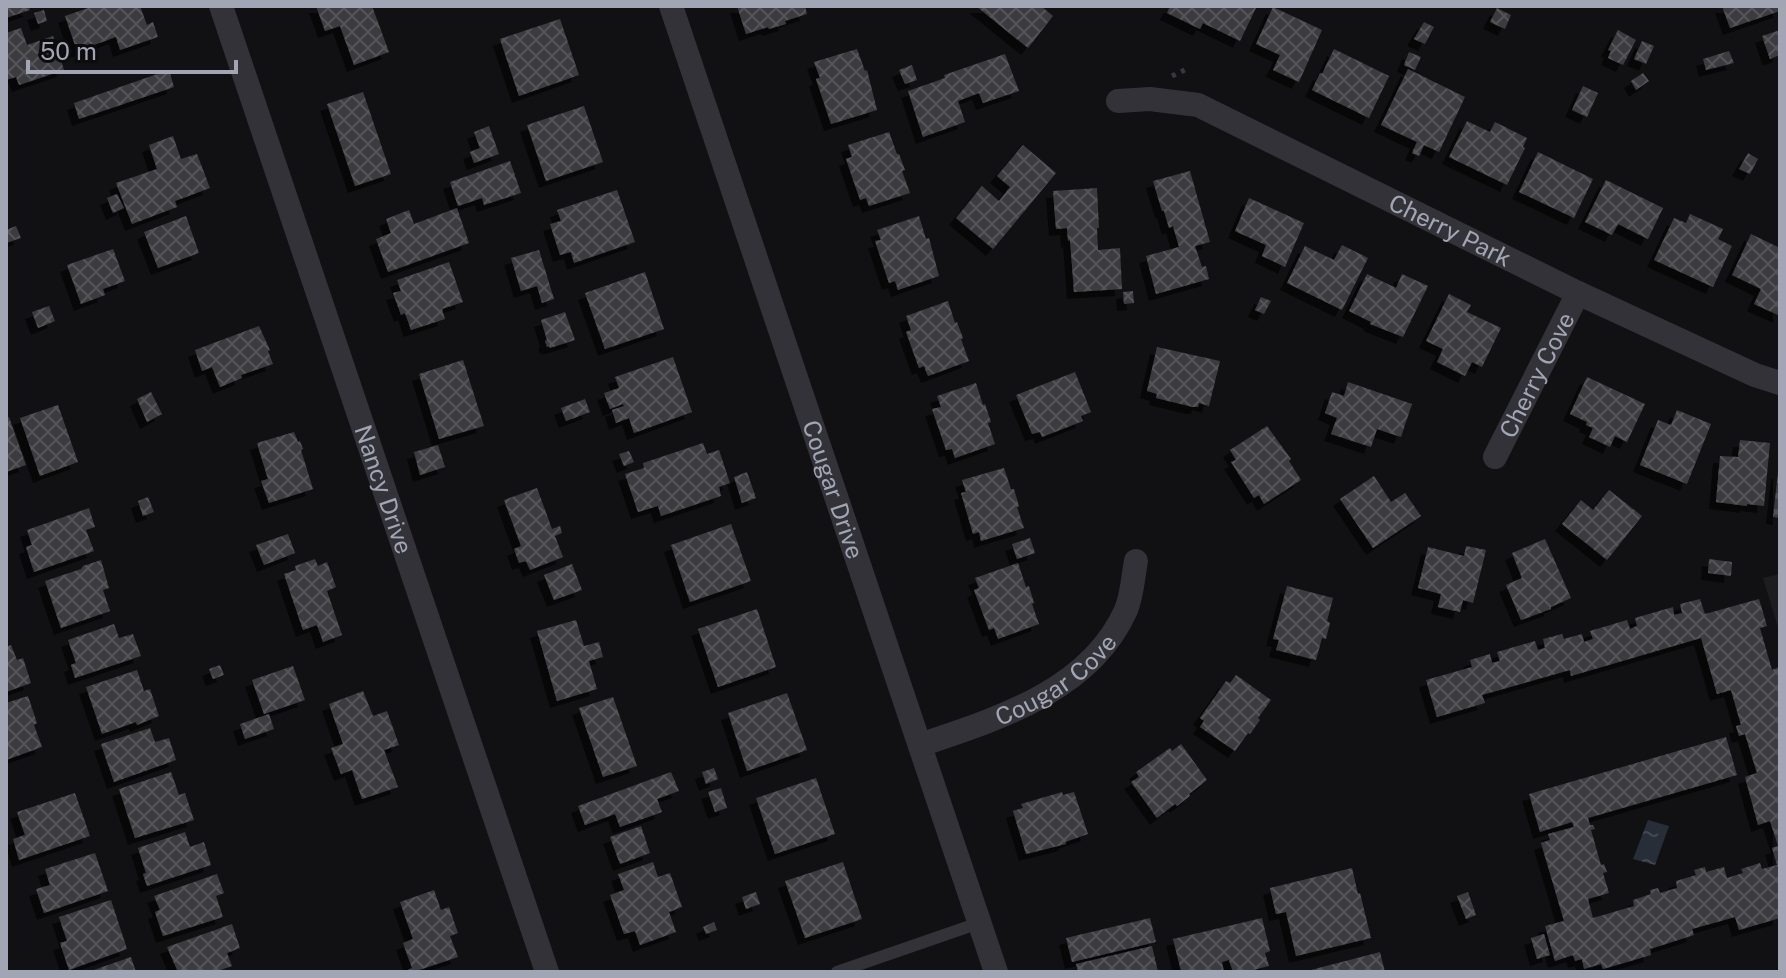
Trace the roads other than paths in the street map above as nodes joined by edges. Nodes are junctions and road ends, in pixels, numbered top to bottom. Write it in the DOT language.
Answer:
graph roads {
  1 [pos="221,6"];
  2 [pos="671,6"];
  3 [pos="1118,101"];
  4 [pos="1578,293"];
  5 [pos="1780,383"];
  6 [pos="1495,457"];
  7 [pos="1136,561"];
  8 [pos="920,745"];
  9 [pos="979,923"];
  10 [pos="547,972"];
  11 [pos="837,972"];
  12 [pos="996,972"];
  1 -- 10 [label="street, Nancy Drive"];
  2 -- 8 [label="street, Cougar Drive"];
  3 -- 4 [label="street, Cherry Park"];
  4 -- 5 [label="street, Cherry Park"];
  4 -- 6 [label="street, Cherry Cove"];
  7 -- 8 [label="street, Cougar Cove"];
  8 -- 9 [label="street, Cougar Drive"];
  9 -- 11 [label="lane"];
  9 -- 12 [label="street, Cougar Drive"];
}
